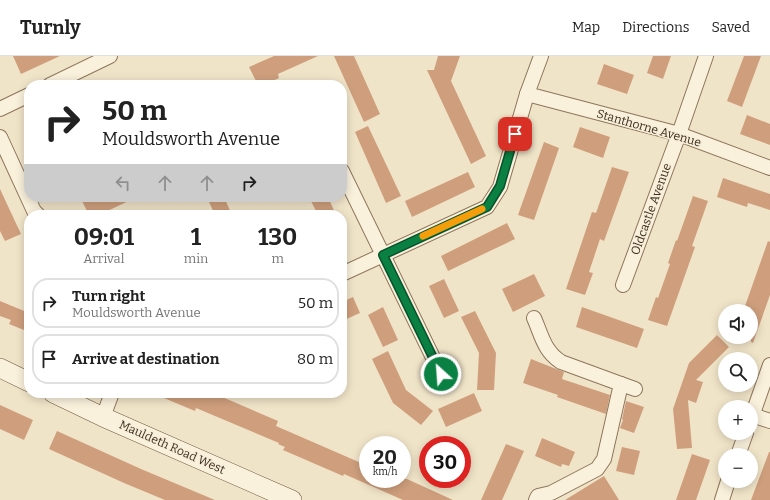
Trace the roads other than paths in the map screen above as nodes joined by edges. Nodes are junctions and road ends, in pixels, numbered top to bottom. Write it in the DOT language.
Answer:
graph roads {
  1 [pos="110,56"];
  2 [pos="541,56"];
  3 [pos="706,56"];
  4 [pos="60,80"];
  5 [pos="526,94"];
  6 [pos="24,97"];
  7 [pos="0,109"];
  8 [pos="679,134"];
  9 [pos="0,138"];
  10 [pos="770,168"];
  11 [pos="347,181"];
  12 [pos="24,190"];
  13 [pos="383,255"];
  14 [pos="347,272"];
  15 [pos="623,285"];
  16 [pos="534,318"];
  17 [pos="770,365"];
  18 [pos="0,368"];
  19 [pos="441,374"];
  20 [pos="24,380"];
  21 [pos="63,398"];
  22 [pos="110,398"];
  23 [pos="758,400"];
  24 [pos="103,417"];
  25 [pos="758,418"];
  26 [pos="770,421"];
  27 [pos="726,488"];
  28 [pos="537,498"];
  29 [pos="292,500"];
  30 [pos="722,500"];
  1 -- 4 [label="street"];
  2 -- 5 [label="street"];
  3 -- 8 [label="street, Oldcastle Avenue"];
  5 -- 8 [label="street, Stanthorne Avenue"];
  5 -- 13 [label="street"];
  6 -- 7 [label="street"];
  8 -- 10 [label="street, Stanthorne Avenue"];
  8 -- 15 [label="street, Oldcastle Avenue"];
  9 -- 12 [label="street"];
  11 -- 13 [label="street"];
  13 -- 14 [label="street"];
  13 -- 19 [label="street"];
  16 -- 28 [label="street"];
  17 -- 23 [label="street"];
  18 -- 20 [label="street"];
  21 -- 24 [label="street, Mauldeth Road West"];
  22 -- 24 [label="street"];
  24 -- 29 [label="street, Mauldeth Road West"];
  25 -- 26 [label="street"];
  27 -- 30 [label="street"];
}
